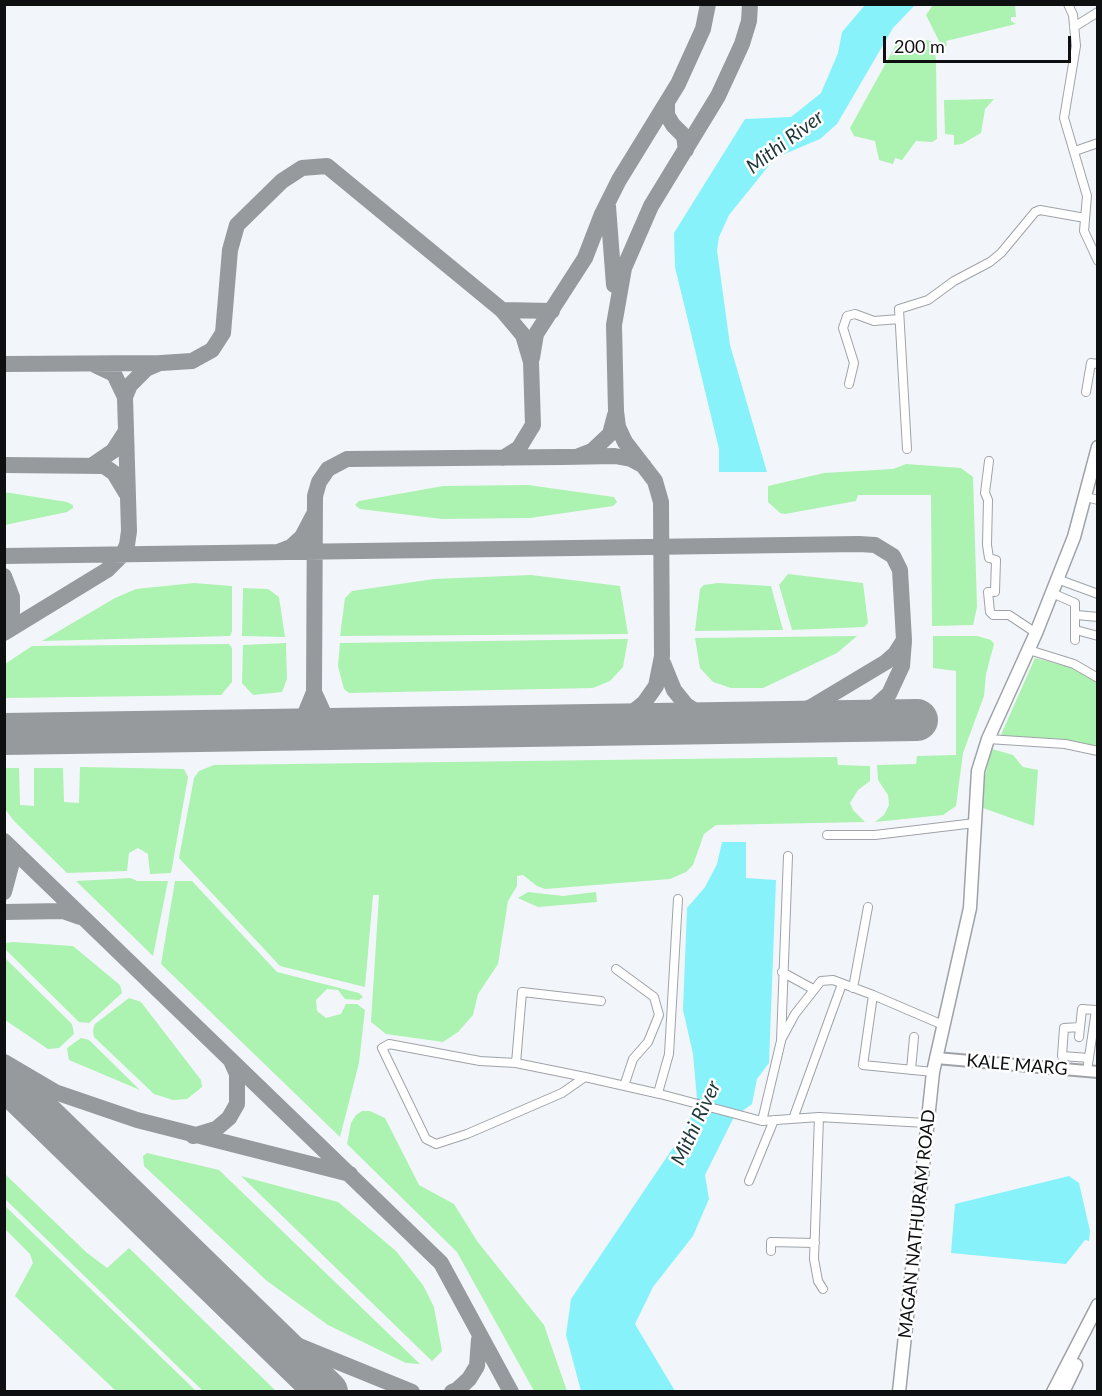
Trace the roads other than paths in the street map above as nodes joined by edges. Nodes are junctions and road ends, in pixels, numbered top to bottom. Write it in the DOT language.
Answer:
graph roads {
  1 [pos="1068,4"];
  2 [pos="1098,12"];
  3 [pos="1074,27"];
  4 [pos="1098,143"];
  5 [pos="1075,151"];
  6 [pos="1085,218"];
  7 [pos="1098,261"];
  8 [pos="898,318"];
  9 [pos="1098,364"];
  10 [pos="849,384"];
  11 [pos="1086,392"];
  12 [pos="1098,447"];
  13 [pos="908,449"];
  14 [pos="989,461"];
  15 [pos="1092,499"];
  16 [pos="1057,579"];
  17 [pos="1052,593"];
  18 [pos="1098,594"];
  19 [pos="1077,615"];
  20 [pos="1098,617"];
  21 [pos="1076,630"];
  22 [pos="1036,633"];
  23 [pos="1098,636"];
  24 [pos="1075,640"];
  25 [pos="1029,650"];
  26 [pos="1098,678"];
  27 [pos="988,739"];
  28 [pos="1098,751"];
  29 [pos="975,823"];
  30 [pos="827,835"];
  31 [pos="788,856"];
  32 [pos="678,898"];
  33 [pos="868,907"];
  34 [pos="616,969"];
  35 [pos="782,972"];
  36 [pos="842,984"];
  37 [pos="853,988"];
  38 [pos="813,989"];
  39 [pos="873,995"];
  40 [pos="601,1000"];
  41 [pos="943,1025"];
  42 [pos="1080,1027"];
  43 [pos="914,1037"];
  44 [pos="1079,1037"];
  45 [pos="781,1041"];
  46 [pos="1066,1057"];
  47 [pos="936,1058"];
  48 [pos="1089,1058"];
  49 [pos="516,1063"];
  50 [pos="1065,1069"];
  51 [pos="911,1070"];
  52 [pos="933,1072"];
  53 [pos="1092,1072"];
  54 [pos="585,1077"];
  55 [pos="624,1086"];
  56 [pos="659,1093"];
  57 [pos="819,1117"];
  58 [pos="793,1119"];
  59 [pos="774,1120"];
  60 [pos="762,1121"];
  61 [pos="926,1123"];
  62 [pos="749,1181"];
  63 [pos="815,1243"];
  64 [pos="771,1251"];
  65 [pos="823,1288"];
  66 [pos="1098,1305"];
  67 [pos="1098,1321"];
  68 [pos="899,1392"];
  69 [pos="1053,1392"];
  70 [pos="1063,1392"];
  1 -- 3 [label="street"];
  2 -- 3 [label="street"];
  3 -- 5 [label="street"];
  4 -- 5 [label="street"];
  5 -- 6 [label="street"];
  6 -- 7 [label="street"];
  6 -- 8 [label="street"];
  8 -- 10 [label="street"];
  8 -- 13 [label="street"];
  9 -- 11 [label="street"];
  12 -- 15 [label="main road, MAGAN NATHURAM ROAD"];
  14 -- 22 [label="street"];
  15 -- 16 [label="main road, MAGAN NATHURAM ROAD"];
  16 -- 17 [label="main road, MAGAN NATHURAM ROAD"];
  16 -- 18 [label="street"];
  17 -- 19 [label="street"];
  17 -- 22 [label="main road, MAGAN NATHURAM ROAD"];
  19 -- 20 [label="street"];
  19 -- 21 [label="street"];
  21 -- 23 [label="street"];
  21 -- 24 [label="street"];
  22 -- 25 [label="main road, MAGAN NATHURAM ROAD"];
  25 -- 26 [label="street"];
  25 -- 27 [label="main road, MAGAN NATHURAM ROAD"];
  27 -- 28 [label="street"];
  27 -- 29 [label="main road, MAGAN NATHURAM ROAD"];
  29 -- 30 [label="street"];
  29 -- 41 [label="main road, MAGAN NATHURAM ROAD"];
  31 -- 35 [label="street"];
  32 -- 56 [label="street"];
  33 -- 37 [label="street"];
  34 -- 55 [label="street"];
  35 -- 38 [label="street"];
  35 -- 45 [label="street"];
  36 -- 37 [label="street"];
  36 -- 38 [label="street"];
  36 -- 58 [label="street"];
  37 -- 39 [label="street"];
  38 -- 45 [label="street"];
  39 -- 41 [label="street"];
  39 -- 51 [label="street"];
  40 -- 49 [label="street"];
  41 -- 47 [label="main road, MAGAN NATHURAM ROAD"];
  42 -- 44 [label="street"];
  42 -- 46 [label="street"];
  42 -- 48 [label="street"];
  43 -- 51 [label="street"];
  45 -- 60 [label="street"];
  46 -- 48 [label="street"];
  46 -- 50 [label="street"];
  47 -- 50 [label="main road, KALE MARG"];
  47 -- 52 [label="main road, MAGAN NATHURAM ROAD"];
  48 -- 53 [label="street"];
  49 -- 54 [label="street"];
  49 -- 54 [label="street"];
  50 -- 53 [label="main road, KALE MARG"];
  51 -- 52 [label="street"];
  52 -- 61 [label="main road, MAGAN NATHURAM ROAD"];
  54 -- 55 [label="street"];
  55 -- 56 [label="street"];
  56 -- 60 [label="street"];
  57 -- 58 [label="street"];
  57 -- 61 [label="street"];
  57 -- 63 [label="street"];
  58 -- 59 [label="street"];
  59 -- 60 [label="street"];
  59 -- 62 [label="street"];
  61 -- 68 [label="main road, MAGAN NATHURAM ROAD"];
  63 -- 64 [label="street"];
  63 -- 65 [label="street"];
  66 -- 69 [label="main road"];
  67 -- 70 [label="main road"];
}
